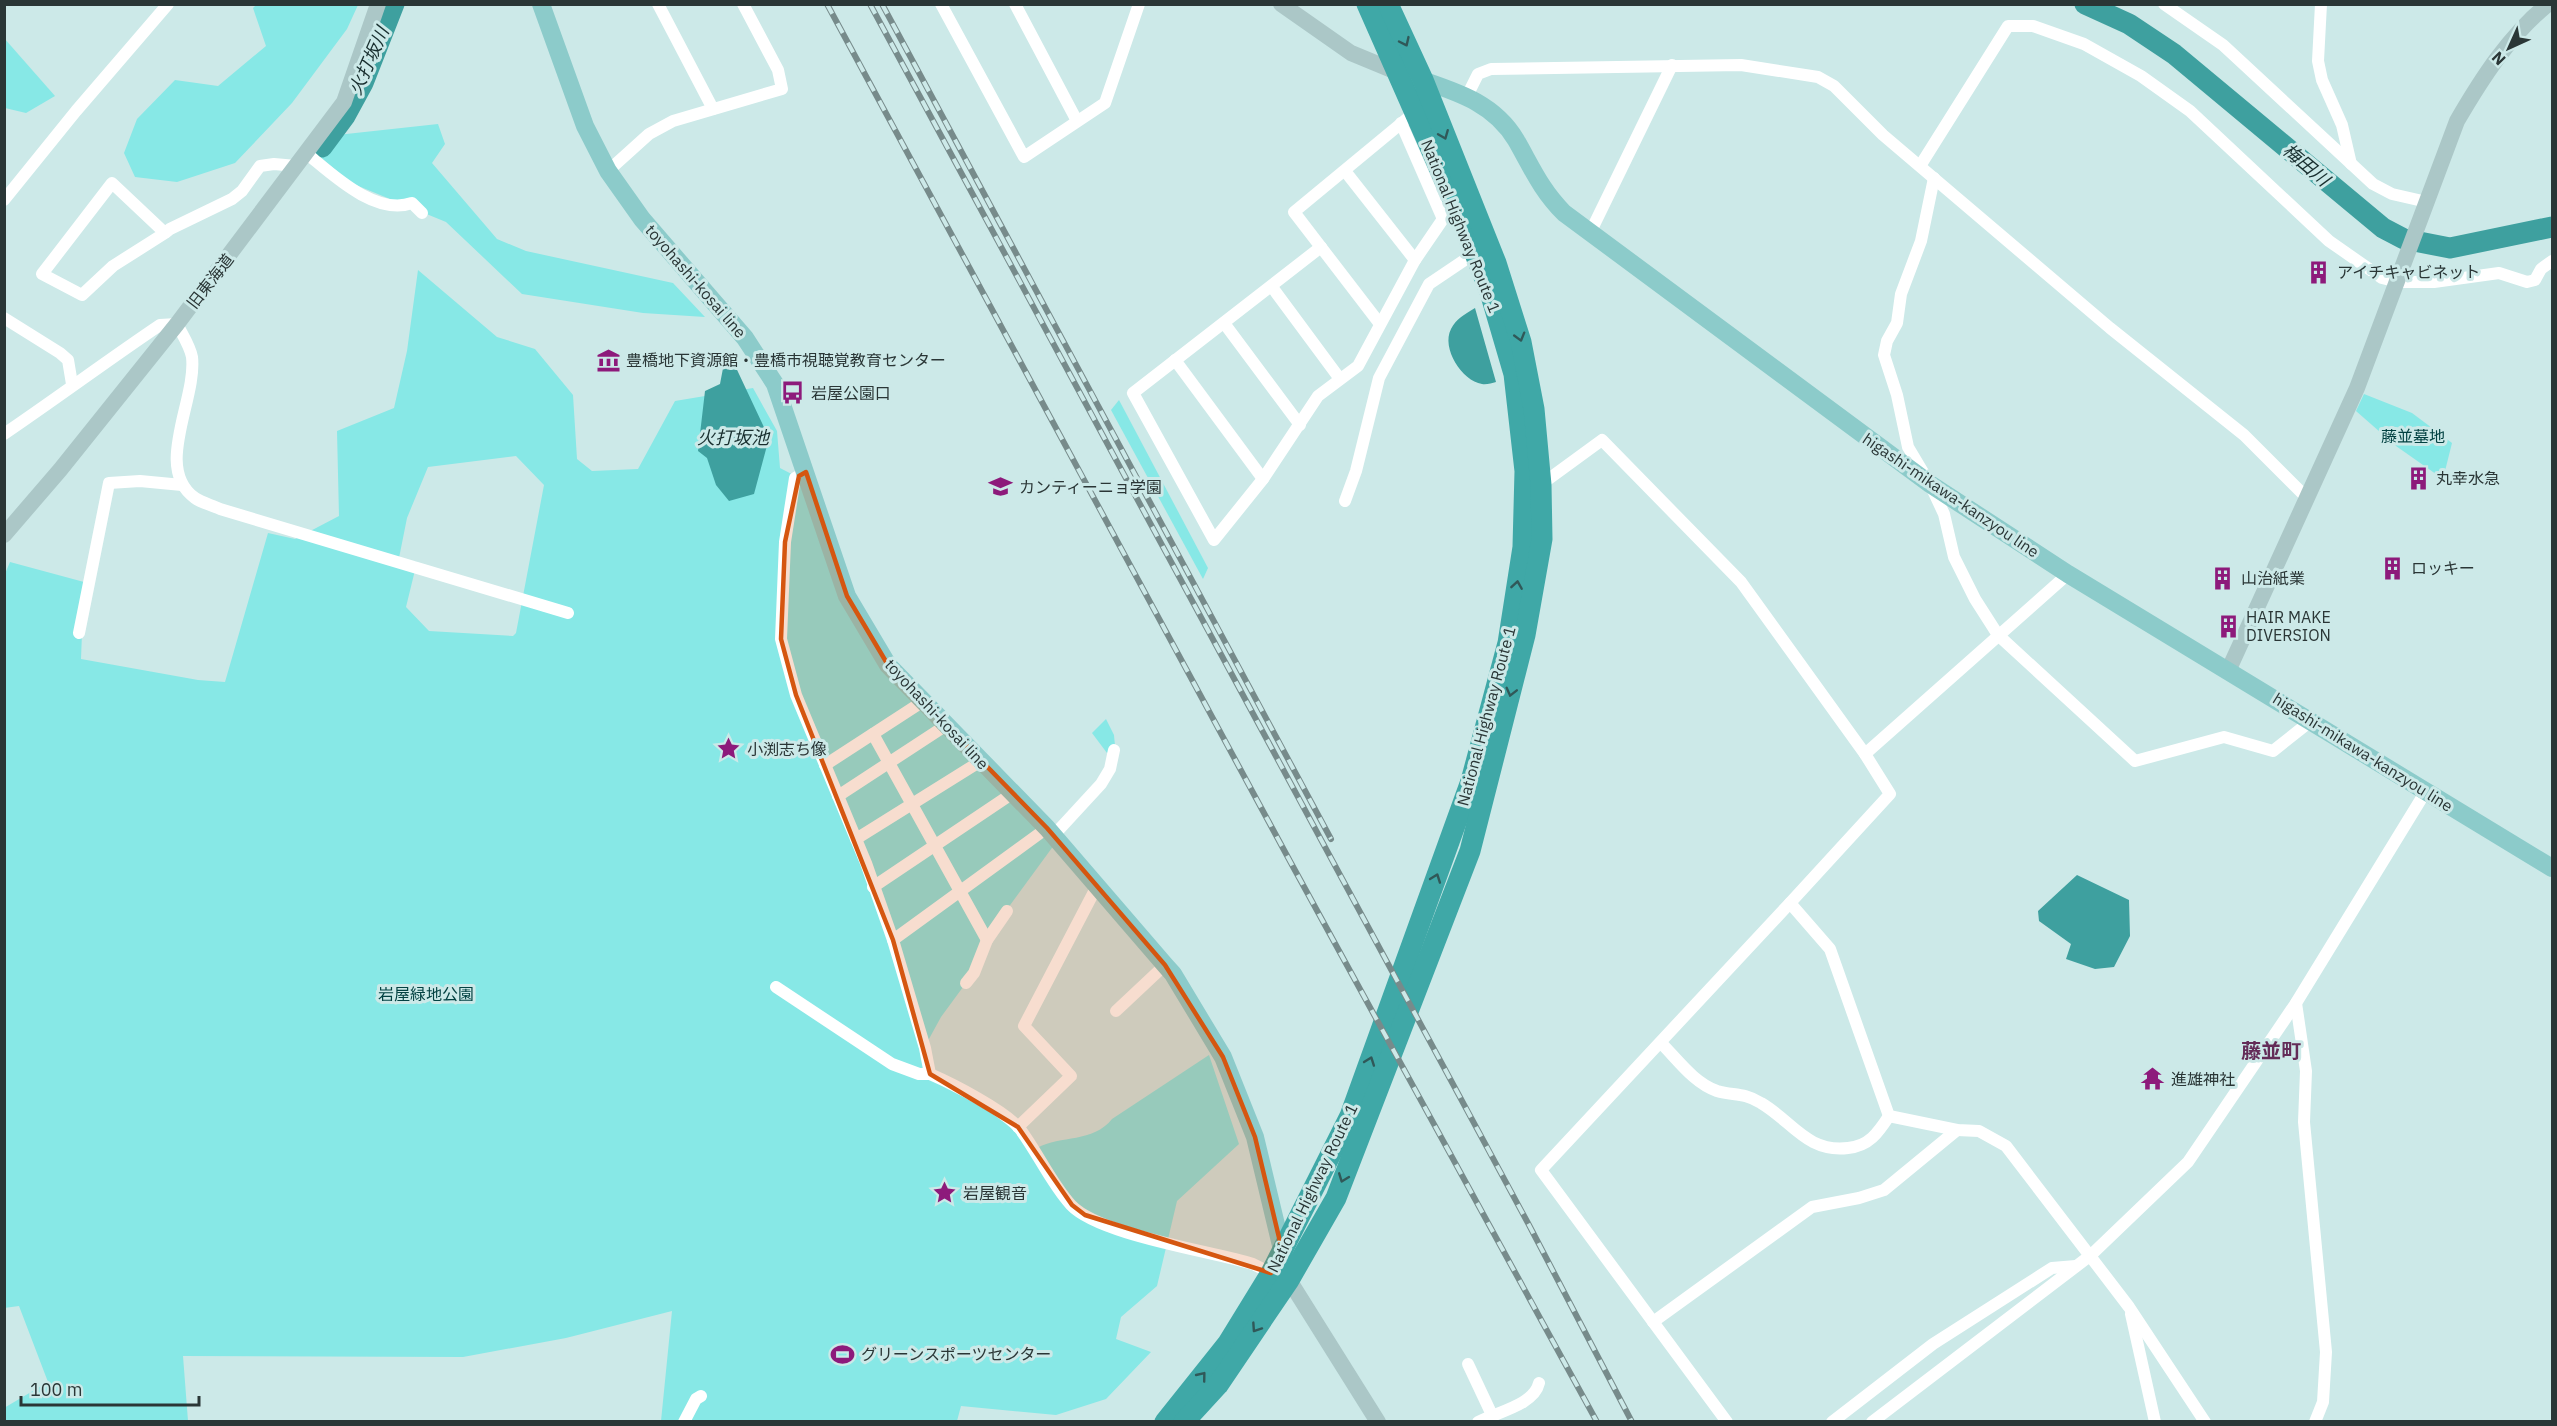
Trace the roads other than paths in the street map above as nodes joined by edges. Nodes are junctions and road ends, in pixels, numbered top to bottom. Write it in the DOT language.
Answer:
graph roads {
  1 [pos="168,4"];
  2 [pos="378,4"];
  3 [pos="541,4"];
  4 [pos="658,4"];
  5 [pos="743,4"];
  6 [pos="941,4"];
  7 [pos="1015,4"];
  8 [pos="1138,4"];
  9 [pos="1281,4"];
  10 [pos="1367,4"];
  11 [pos="1388,4"];
  12 [pos="2164,4"];
  13 [pos="2321,4"];
  14 [pos="2548,4"];
  15 [pos="1671,65"];
  16 [pos="1397,72"];
  17 [pos="1423,80"];
  18 [pos="1467,96"];
  19 [pos="713,109"];
  20 [pos="1408,118"];
  21 [pos="1077,122"];
  22 [pos="301,160"];
  23 [pos="2351,164"];
  24 [pos="1920,166"];
  25 [pos="608,171"];
  26 [pos="1345,171"];
  27 [pos="1934,178"];
  28 [pos="4,200"];
  29 [pos="2426,203"];
  30 [pos="422,213"];
  31 [pos="1450,213"];
  32 [pos="165,233"];
  33 [pos="1590,233"];
  34 [pos="1321,247"];
  35 [pos="1475,253"];
  36 [pos="1415,260"];
  37 [pos="2553,261"];
  38 [pos="2399,280"];
  39 [pos="1272,287"];
  40 [pos="4,318"];
  41 [pos="1224,323"];
  42 [pos="177,324"];
  43 [pos="1380,324"];
  44 [pos="1175,360"];
  45 [pos="1341,379"];
  46 [pos="72,384"];
  47 [pos="1300,424"];
  48 [pos="4,434"];
  49 [pos="806,472"];
  50 [pos="1263,479"];
  51 [pos="1930,484"];
  52 [pos="182,485"];
  53 [pos="1532,489"];
  54 [pos="2307,498"];
  55 [pos="1345,501"];
  56 [pos="4,535"];
  57 [pos="2068,574"];
  58 [pos="568,613"];
  59 [pos="80,633"];
  60 [pos="1998,636"];
  61 [pos="2229,669"];
  62 [pos="922,702"];
  63 [pos="2321,725"];
  64 [pos="945,726"];
  65 [pos="873,734"];
  66 [pos="1114,750"];
  67 [pos="1865,754"];
  68 [pos="981,761"];
  69 [pos="888,763"];
  70 [pos="825,765"];
  71 [pos="2426,791"];
  72 [pos="1013,793"];
  73 [pos="838,796"];
  74 [pos="911,804"];
  75 [pos="1051,832"];
  76 [pos="856,839"];
  77 [pos="934,846"];
  78 [pos="2553,868"];
  79 [pos="1097,886"];
  80 [pos="873,887"];
  81 [pos="960,892"];
  82 [pos="1790,903"];
  83 [pos="1006,911"];
  84 [pos="893,940"];
  85 [pos="987,940"];
  86 [pos="1165,965"];
  87 [pos="966,983"];
  88 [pos="776,987"];
  89 [pos="2295,1003"];
  90 [pos="1116,1011"];
  91 [pos="1661,1043"];
  92 [pos="930,1074"];
  93 [pos="1889,1116"];
  94 [pos="1357,1120"];
  95 [pos="1018,1127"];
  96 [pos="1957,1130"];
  97 [pos="1282,1250"];
  98 [pos="2091,1256"];
  99 [pos="2076,1266"];
  100 [pos="1280,1276"];
  101 [pos="2129,1307"];
  102 [pos="1653,1322"];
  103 [pos="1468,1364"];
  104 [pos="1539,1383"];
  105 [pos="701,1396"];
  106 [pos="1492,1414"];
  107 [pos="684,1422"];
  108 [pos="1165,1422"];
  109 [pos="1184,1422"];
  110 [pos="1378,1422"];
  111 [pos="1478,1422"];
  112 [pos="1727,1422"];
  113 [pos="1832,1422"];
  114 [pos="1872,1422"];
  115 [pos="2155,1422"];
  116 [pos="2205,1422"];
  117 [pos="2315,1422"];
  1 -- 28 [label="street"];
  2 -- 22 [label="street, 旧東海道"];
  3 -- 25 [label="main road, toyohashi-kosai line"];
  4 -- 19 [label="street"];
  5 -- 19 [label="street"];
  6 -- 21 [label="street"];
  7 -- 21 [label="street"];
  8 -- 21 [label="street"];
  9 -- 16 [label="street"];
  10 -- 16 [label="highway, National Highway Route 1"];
  11 -- 17 [label="highway, National Highway Route 1, one-way"];
  12 -- 23 [label="street"];
  13 -- 23 [label="street"];
  14 -- 29 [label="street"];
  15 -- 18 [label="street"];
  15 -- 24 [label="street"];
  15 -- 33 [label="street"];
  16 -- 17 [label="main road, higashi-mikawa-kanzyou line"];
  16 -- 20 [label="highway, National Highway Route 1"];
  17 -- 18 [label="main road, higashi-mikawa-kanzyou line"];
  17 -- 53 [label="highway, National Highway Route 1, one-way"];
  18 -- 33 [label="main road, higashi-mikawa-kanzyou line"];
  19 -- 25 [label="street"];
  20 -- 26 [label="street"];
  20 -- 31 [label="highway, National Highway Route 1"];
  22 -- 30 [label="street"];
  22 -- 32 [label="street"];
  22 -- 42 [label="street, 旧東海道"];
  23 -- 29 [label="street"];
  24 -- 27 [label="street"];
  24 -- 38 [label="street"];
  25 -- 49 [label="main road, toyohashi-kosai line"];
  26 -- 34 [label="street"];
  26 -- 36 [label="street"];
  27 -- 51 [label="street"];
  27 -- 54 [label="street"];
  29 -- 38 [label="street"];
  31 -- 35 [label="highway, National Highway Route 1"];
  31 -- 36 [label="street"];
  32 -- 32 [label="street"];
  33 -- 51 [label="main road, higashi-mikawa-kanzyou line"];
  34 -- 39 [label="street"];
  34 -- 43 [label="street"];
  35 -- 53 [label="highway, National Highway Route 1"];
  35 -- 55 [label="street"];
  36 -- 43 [label="street"];
  37 -- 38 [label="street"];
  38 -- 54 [label="street"];
  39 -- 41 [label="street"];
  39 -- 45 [label="street"];
  40 -- 46 [label="street"];
  41 -- 44 [label="street"];
  41 -- 47 [label="street"];
  42 -- 46 [label="street"];
  42 -- 52 [label="street"];
  42 -- 56 [label="street, 旧東海道"];
  43 -- 45 [label="street"];
  44 -- 50 [label="street"];
  44 -- 50 [label="street"];
  45 -- 47 [label="street"];
  46 -- 48 [label="street"];
  47 -- 50 [label="street"];
  49 -- 62 [label="main road, toyohashi-kosai line"];
  49 -- 70 [label="street"];
  51 -- 57 [label="main road, higashi-mikawa-kanzyou line"];
  51 -- 60 [label="street"];
  52 -- 58 [label="street"];
  52 -- 59 [label="street"];
  53 -- 67 [label="street"];
  53 -- 94 [label="highway, National Highway Route 1"];
  54 -- 61 [label="street"];
  57 -- 60 [label="street"];
  57 -- 61 [label="main road, higashi-mikawa-kanzyou line"];
  60 -- 63 [label="street"];
  60 -- 67 [label="street"];
  61 -- 63 [label="main road, higashi-mikawa-kanzyou line"];
  62 -- 64 [label="main road, toyohashi-kosai line"];
  62 -- 65 [label="street"];
  63 -- 71 [label="main road, higashi-mikawa-kanzyou line"];
  64 -- 68 [label="main road, toyohashi-kosai line"];
  64 -- 69 [label="street"];
  65 -- 69 [label="street"];
  65 -- 70 [label="street"];
  66 -- 75 [label="street"];
  67 -- 82 [label="street"];
  68 -- 72 [label="main road, toyohashi-kosai line"];
  68 -- 74 [label="street"];
  69 -- 73 [label="street"];
  69 -- 74 [label="street"];
  70 -- 73 [label="street"];
  71 -- 78 [label="main road, higashi-mikawa-kanzyou line"];
  71 -- 89 [label="street"];
  72 -- 75 [label="main road, toyohashi-kosai line"];
  72 -- 77 [label="street"];
  73 -- 76 [label="street"];
  74 -- 76 [label="street"];
  74 -- 77 [label="street"];
  75 -- 79 [label="main road, toyohashi-kosai line"];
  75 -- 81 [label="street"];
  76 -- 80 [label="street"];
  77 -- 80 [label="street"];
  77 -- 81 [label="street"];
  79 -- 86 [label="main road, toyohashi-kosai line"];
  79 -- 95 [label="street"];
  80 -- 84 [label="street"];
  81 -- 84 [label="street"];
  81 -- 85 [label="street"];
  82 -- 91 [label="street"];
  82 -- 93 [label="street"];
  83 -- 85 [label="street"];
  84 -- 92 [label="street"];
  85 -- 87 [label="street"];
  86 -- 90 [label="street"];
  86 -- 97 [label="main road, toyohashi-kosai line"];
  88 -- 92 [label="street"];
  89 -- 98 [label="street"];
  89 -- 117 [label="street"];
  91 -- 93 [label="street"];
  91 -- 102 [label="street"];
  92 -- 95 [label="street"];
  93 -- 96 [label="street"];
  94 -- 97 [label="highway, National Highway Route 1"];
  94 -- 100 [label="highway, National Highway Route 1, one-way"];
  95 -- 100 [label="street"];
  96 -- 98 [label="street"];
  96 -- 102 [label="street"];
  97 -- 100 [label="highway, National Highway Route 1"];
  98 -- 99 [label="street"];
  98 -- 101 [label="street"];
  99 -- 113 [label="street"];
  99 -- 114 [label="street"];
  108 -- 100 [label="highway, National Highway Route 1, one-way"];
  100 -- 109 [label="highway, National Highway Route 1, one-way"];
  100 -- 110 [label="street"];
  101 -- 115 [label="street"];
  101 -- 116 [label="street"];
  102 -- 112 [label="street"];
  103 -- 106 [label="street"];
  104 -- 106 [label="street"];
  105 -- 107 [label="street"];
  106 -- 111 [label="street"];
}
